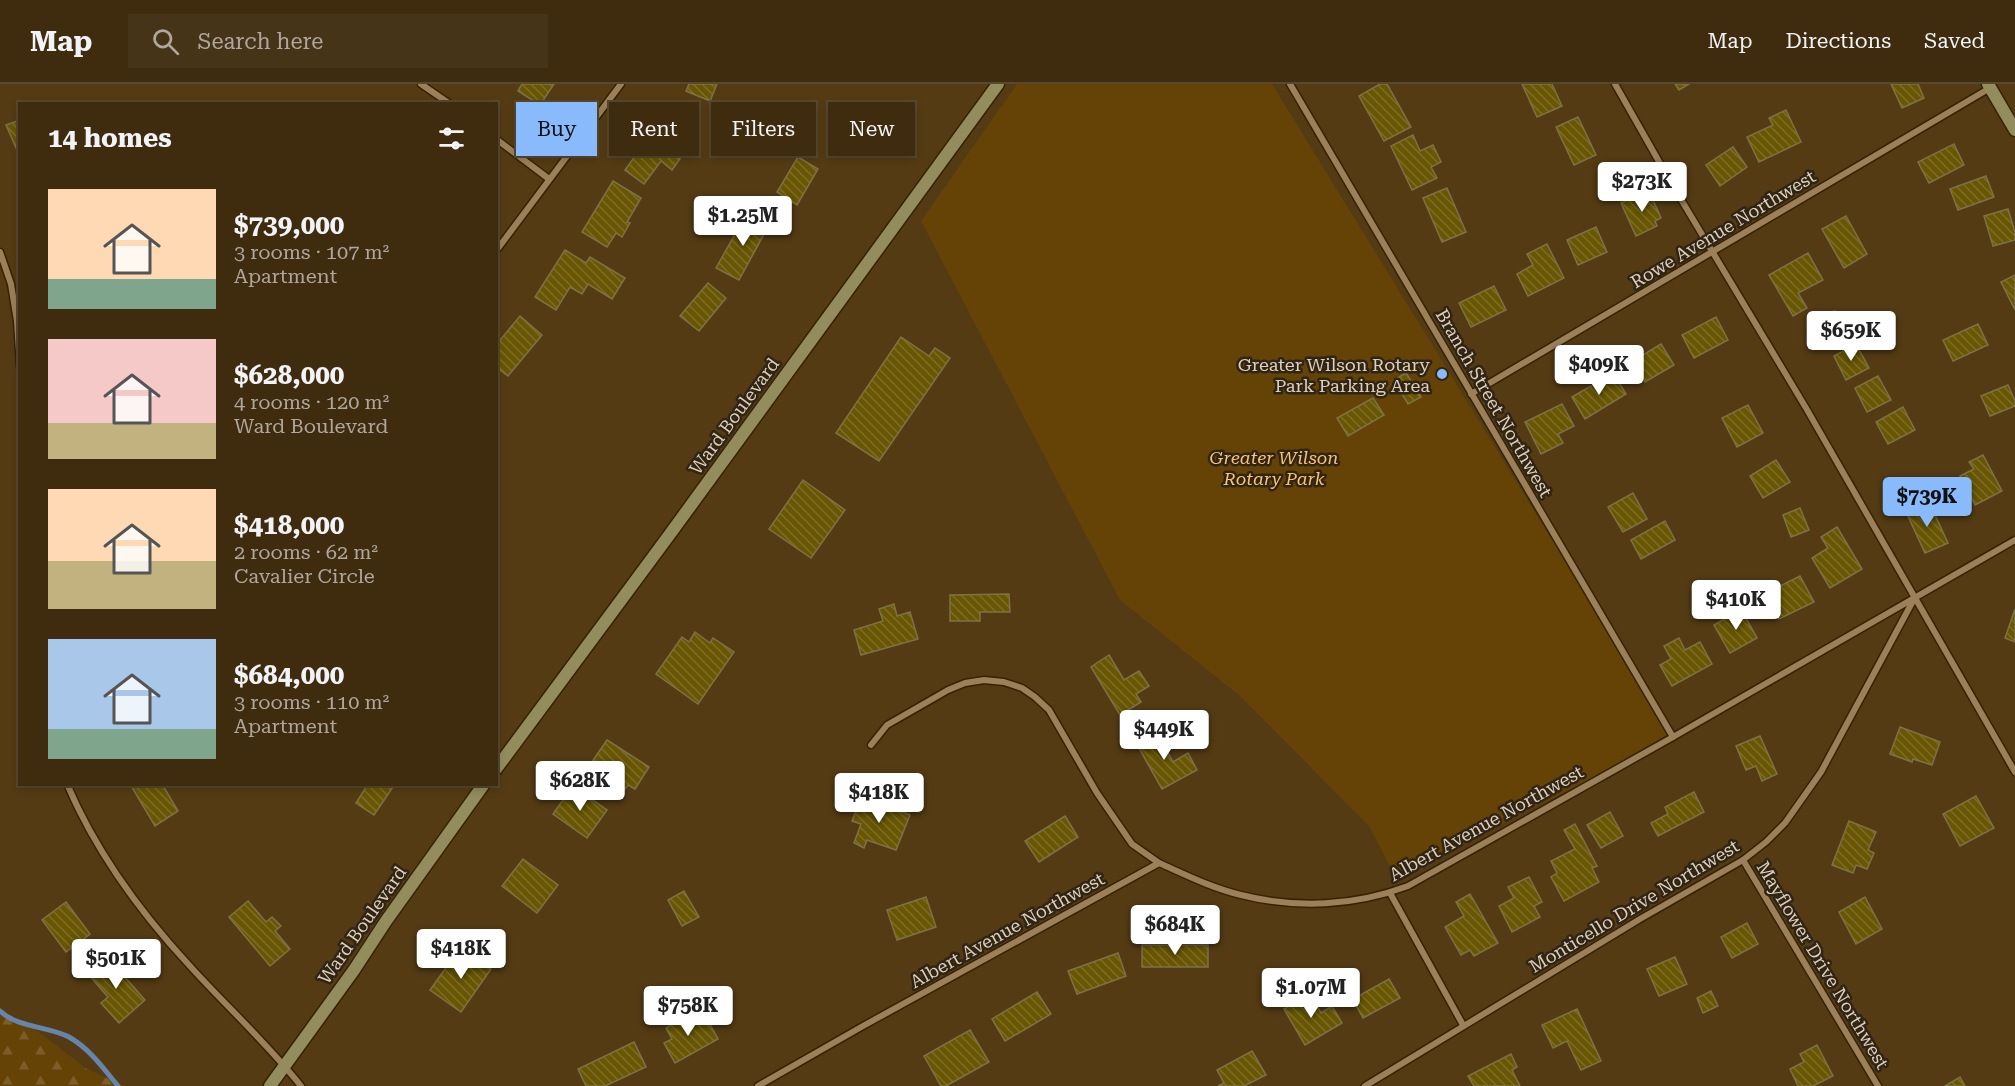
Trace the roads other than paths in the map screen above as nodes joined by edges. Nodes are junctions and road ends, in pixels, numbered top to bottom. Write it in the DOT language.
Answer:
graph roads {
  1 [pos="422,84"];
  2 [pos="621,84"];
  3 [pos="998,84"];
  4 [pos="1290,84"];
  5 [pos="1615,84"];
  6 [pos="1989,86"];
  7 [pos="447,102"];
  8 [pos="2015,130"];
  9 [pos="498,141"];
  10 [pos="549,179"];
  11 [pos="498,248"];
  12 [pos="0,252"];
  13 [pos="1713,252"];
  14 [pos="18,344"];
  15 [pos="1471,394"];
  16 [pos="2015,540"];
  17 [pos="1915,599"];
  18 [pos="1673,737"];
  19 [pos="871,745"];
  20 [pos="498,766"];
  21 [pos="2015,772"];
  22 [pos="68,786"];
  23 [pos="483,786"];
  24 [pos="1743,860"];
  25 [pos="1160,863"];
  26 [pos="1390,893"];
  27 [pos="1464,1025"];
  28 [pos="285,1065"];
  29 [pos="270,1086"];
  30 [pos="301,1086"];
  31 [pos="758,1086"];
  32 [pos="1365,1086"];
  33 [pos="1878,1086"];
  1 -- 7 [label="street"];
  2 -- 10 [label="street"];
  3 -- 20 [label="main road, Ward Boulevard"];
  4 -- 15 [label="street, Branch Street Northwest"];
  5 -- 13 [label="street"];
  6 -- 8 [label="main road"];
  6 -- 13 [label="street, Rowe Avenue Northwest"];
  9 -- 10 [label="street"];
  10 -- 11 [label="street"];
  12 -- 14 [label="street"];
  13 -- 15 [label="street, Rowe Avenue Northwest"];
  13 -- 17 [label="street"];
  15 -- 18 [label="street, Branch Street Northwest"];
  16 -- 17 [label="street, Albert Avenue Northwest"];
  17 -- 18 [label="street, Albert Avenue Northwest"];
  17 -- 21 [label="street"];
  17 -- 24 [label="street, Monticello Drive Northwest"];
  18 -- 26 [label="street, Albert Avenue Northwest"];
  19 -- 25 [label="street"];
  22 -- 28 [label="street"];
  23 -- 28 [label="main road, Ward Boulevard"];
  24 -- 27 [label="street, Monticello Drive Northwest"];
  24 -- 33 [label="street, Mayflower Drive Northwest"];
  25 -- 26 [label="street, Albert Avenue Northwest"];
  25 -- 31 [label="street, Albert Avenue Northwest"];
  26 -- 27 [label="street"];
  27 -- 32 [label="street, Monticello Drive Northwest"];
  28 -- 29 [label="main road, Ward Boulevard"];
  28 -- 30 [label="street"];
}
